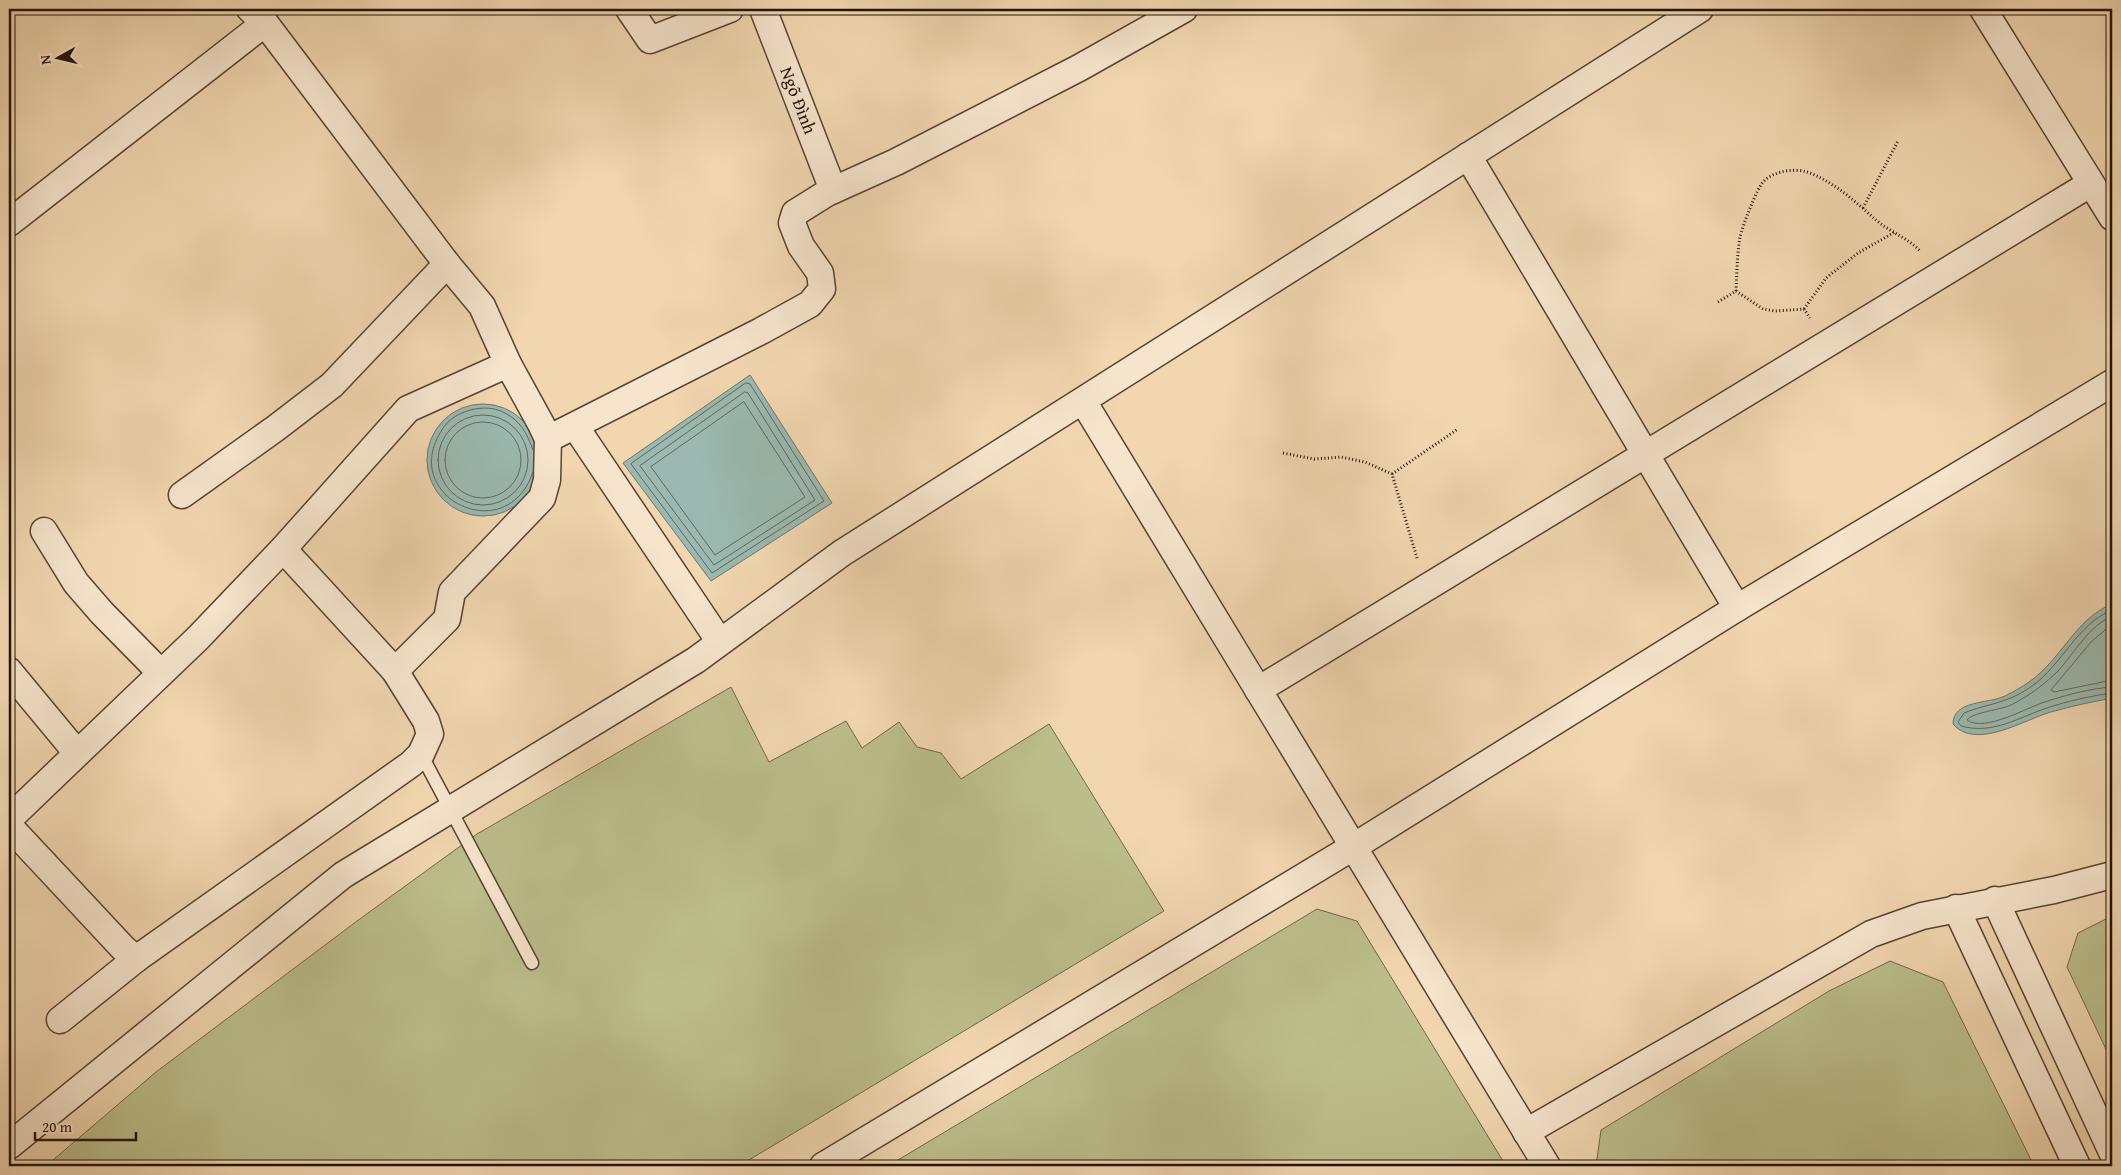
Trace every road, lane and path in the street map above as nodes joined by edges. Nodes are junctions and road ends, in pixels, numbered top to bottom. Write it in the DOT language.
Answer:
graph roads {
  1 [pos="629,9"];
  2 [pos="730,9"];
  3 [pos="763,9"];
  4 [pos="1700,9"];
  5 [pos="1984,9"];
  6 [pos="1174,11"];
  7 [pos="258,16"];
  8 [pos="1898,141"];
  9 [pos="1468,156"];
  10 [pos="2090,184"];
  11 [pos="833,190"];
  12 [pos="1863,208"];
  13 [pos="2112,217"];
  14 [pos="9,223"];
  15 [pos="1895,232"];
  16 [pos="1922,255"];
  17 [pos="448,264"];
  18 [pos="1736,291"];
  19 [pos="1718,302"];
  20 [pos="1804,309"];
  21 [pos="1812,322"];
  22 [pos="508,364"];
  23 [pos="2112,383"];
  24 [pos="1083,400"];
  25 [pos="575,426"];
  26 [pos="1458,429"];
  27 [pos="548,439"];
  28 [pos="1283,453"];
  29 [pos="1645,454"];
  30 [pos="1392,474"];
  31 [pos="182,494"];
  32 [pos="44,530"];
  33 [pos="283,549"];
  34 [pos="1418,560"];
  35 [pos="1737,608"];
  36 [pos="720,642"];
  37 [pos="396,671"];
  38 [pos="9,672"];
  39 [pos="162,673"];
  40 [pos="1258,690"];
  41 [pos="77,753"];
  42 [pos="421,754"];
  43 [pos="451,810"];
  44 [pos="9,819"];
  45 [pos="9,826"];
  46 [pos="1353,847"];
  47 [pos="2112,875"];
  48 [pos="1995,900"];
  49 [pos="1956,908"];
  50 [pos="136,959"];
  51 [pos="532,962"];
  52 [pos="60,1020"];
  53 [pos="1526,1132"];
  54 [pos="9,1146"];
  55 [pos="2112,1152"];
  56 [pos="823,1166"];
  57 [pos="1547,1166"];
  58 [pos="2077,1166"];
  1 -- 2 [label="street"];
  3 -- 11 [label="street, Ngõ Đình"];
  4 -- 9 [label="street"];
  5 -- 10 [label="street"];
  6 -- 11 [label="street"];
  7 -- 14 [label="street"];
  7 -- 17 [label="street"];
  8 -- 12 [label="path"];
  9 -- 24 [label="street"];
  9 -- 29 [label="street"];
  10 -- 13 [label="street"];
  10 -- 29 [label="street"];
  11 -- 25 [label="street"];
  12 -- 15 [label="path"];
  12 -- 18 [label="path"];
  15 -- 16 [label="path"];
  15 -- 20 [label="path"];
  17 -- 22 [label="street"];
  17 -- 31 [label="street"];
  18 -- 19 [label="path"];
  18 -- 20 [label="path"];
  20 -- 21 [label="path"];
  22 -- 27 [label="street"];
  22 -- 33 [label="street"];
  23 -- 35 [label="street"];
  24 -- 36 [label="street"];
  24 -- 40 [label="street"];
  25 -- 27 [label="street"];
  25 -- 36 [label="street"];
  26 -- 30 [label="path"];
  27 -- 37 [label="street"];
  28 -- 30 [label="path"];
  29 -- 35 [label="street"];
  29 -- 40 [label="street"];
  30 -- 34 [label="path"];
  32 -- 39 [label="street"];
  33 -- 37 [label="street"];
  33 -- 39 [label="street"];
  35 -- 46 [label="street"];
  36 -- 43 [label="street"];
  37 -- 42 [label="street"];
  38 -- 41 [label="street"];
  39 -- 41 [label="street"];
  40 -- 46 [label="street"];
  41 -- 44 [label="street"];
  42 -- 43 [label="lane"];
  42 -- 50 [label="street"];
  43 -- 51 [label="lane"];
  43 -- 54 [label="street"];
  45 -- 50 [label="street"];
  46 -- 53 [label="street"];
  46 -- 56 [label="street"];
  47 -- 48 [label="street"];
  48 -- 49 [label="street"];
  48 -- 55 [label="street"];
  49 -- 53 [label="street"];
  49 -- 58 [label="street"];
  50 -- 52 [label="street"];
  53 -- 57 [label="street"];
}
